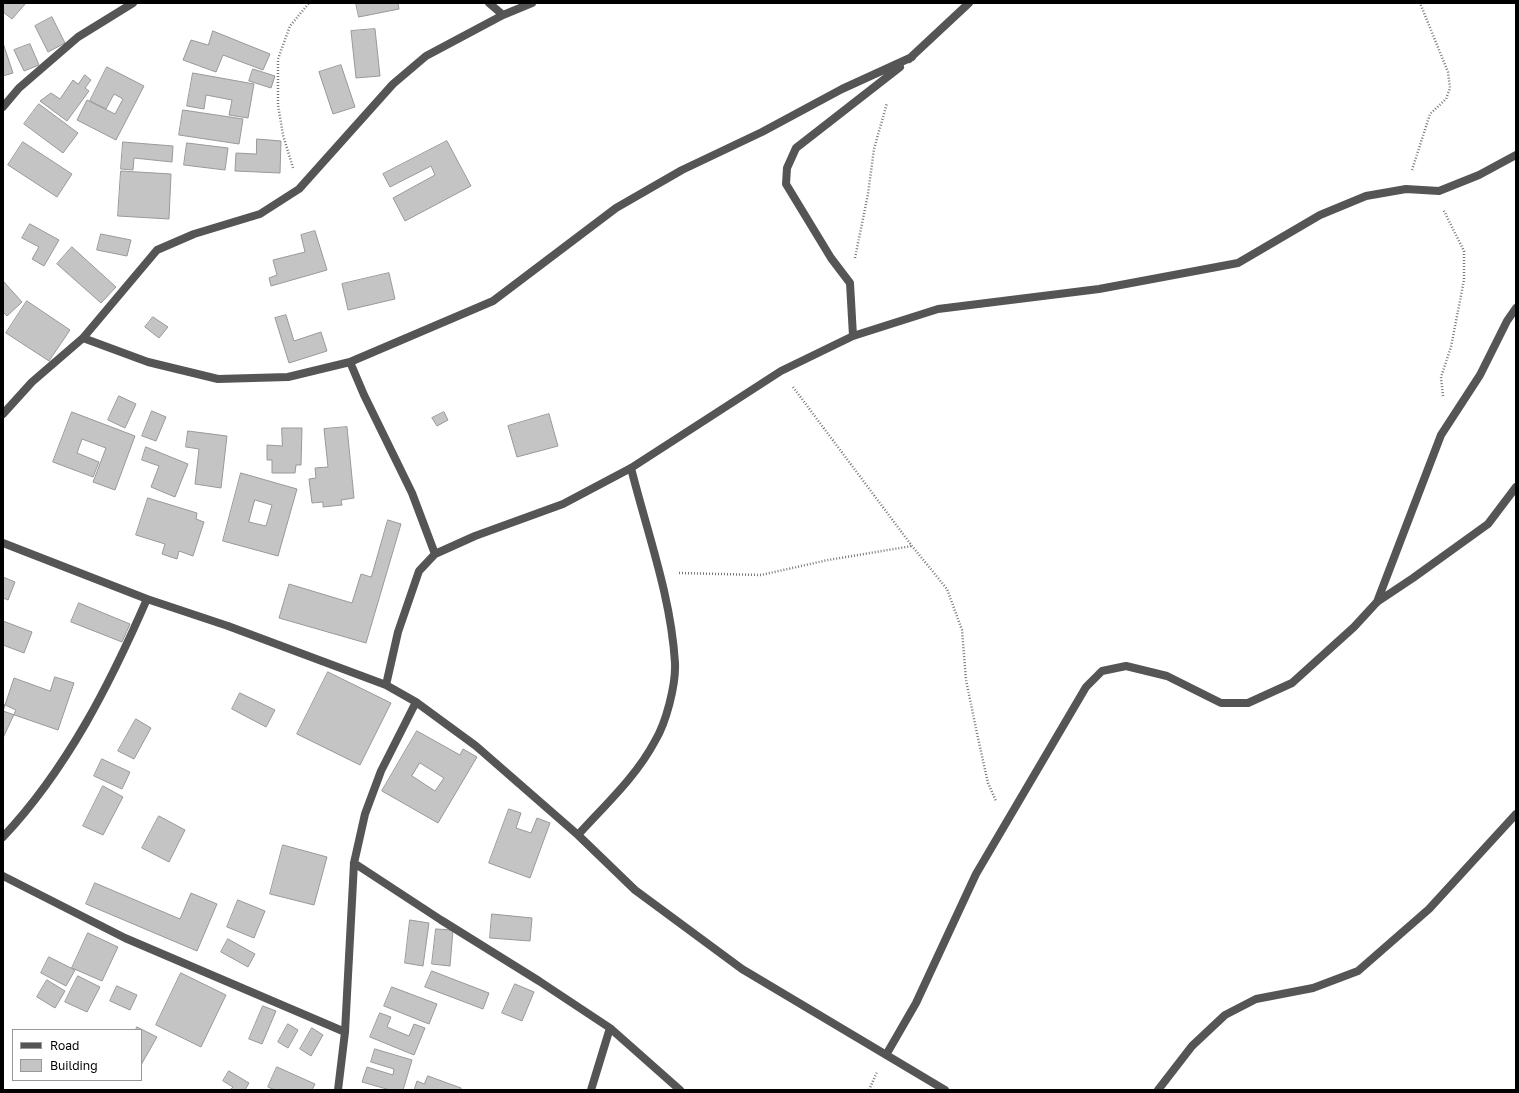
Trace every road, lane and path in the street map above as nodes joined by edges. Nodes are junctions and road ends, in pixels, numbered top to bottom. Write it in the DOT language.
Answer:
graph roads {
  1 [pos="134,3"];
  2 [pos="309,3"];
  3 [pos="489,3"];
  4 [pos="532,3"];
  5 [pos="968,3"];
  6 [pos="1420,3"];
  7 [pos="503,15"];
  8 [pos="912,57"];
  9 [pos="888,97"];
  10 [pos="3,107"];
  11 [pos="1516,154"];
  12 [pos="1406,189"];
  13 [pos="299,190"];
  14 [pos="1439,191"];
  15 [pos="850,283"];
  16 [pos="1516,308"];
  17 [pos="853,336"];
  18 [pos="83,338"];
  19 [pos="350,362"];
  20 [pos="781,371"];
  21 [pos="3,414"];
  22 [pos="1450,422"];
  23 [pos="631,468"];
  24 [pos="1516,487"];
  25 [pos="3,544"];
  26 [pos="912,546"];
  27 [pos="435,554"];
  28 [pos="660,573"];
  29 [pos="147,599"];
  30 [pos="1377,602"];
  31 [pos="386,685"];
  32 [pos="416,702"];
  33 [pos="1516,814"];
  34 [pos="1006,821"];
  35 [pos="578,835"];
  36 [pos="3,837"];
  37 [pos="354,862"];
  38 [pos="3,876"];
  39 [pos="610,1028"];
  40 [pos="345,1032"];
  41 [pos="886,1054"];
  42 [pos="338,1090"];
  43 [pos="591,1090"];
  44 [pos="680,1090"];
  45 [pos="945,1090"];
  46 [pos="1158,1090"];
  1 -- 10 [label="street"];
  2 -- 13 [label="path"];
  3 -- 7 [label="street"];
  4 -- 7 [label="street"];
  5 -- 8 [label="street"];
  6 -- 12 [label="path"];
  7 -- 13 [label="street"];
  8 -- 15 [label="street"];
  8 -- 19 [label="street"];
  9 -- 15 [label="path"];
  11 -- 14 [label="street"];
  12 -- 14 [label="street"];
  12 -- 17 [label="street"];
  13 -- 18 [label="street"];
  14 -- 22 [label="path"];
  15 -- 17 [label="street"];
  16 -- 22 [label="street"];
  17 -- 20 [label="street"];
  18 -- 19 [label="street"];
  18 -- 21 [label="street"];
  19 -- 27 [label="street"];
  20 -- 23 [label="street"];
  20 -- 26 [label="path"];
  22 -- 30 [label="street"];
  23 -- 27 [label="street"];
  23 -- 28 [label="street"];
  24 -- 30 [label="street"];
  25 -- 29 [label="street"];
  26 -- 28 [label="path"];
  26 -- 34 [label="path"];
  27 -- 31 [label="street"];
  28 -- 35 [label="street"];
  29 -- 31 [label="street"];
  29 -- 36 [label="street"];
  30 -- 34 [label="street"];
  31 -- 32 [label="street"];
  32 -- 35 [label="street"];
  32 -- 37 [label="street"];
  33 -- 46 [label="street"];
  34 -- 41 [label="street"];
  35 -- 41 [label="street"];
  37 -- 39 [label="street"];
  37 -- 40 [label="street"];
  38 -- 40 [label="street"];
  39 -- 43 [label="street"];
  39 -- 44 [label="street"];
  40 -- 42 [label="street"];
  41 -- 45 [label="street"];
}
